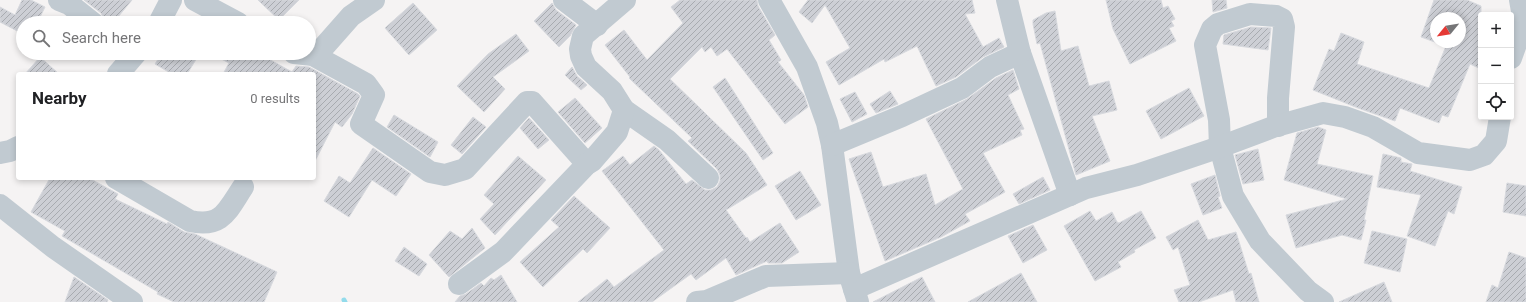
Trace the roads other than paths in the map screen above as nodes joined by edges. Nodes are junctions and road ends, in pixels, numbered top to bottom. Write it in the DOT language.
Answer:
graph roads {
  1 [pos="58,0"];
  2 [pos="171,0"];
  3 [pos="196,0"];
  4 [pos="374,0"];
  5 [pos="564,0"];
  6 [pos="625,0"];
  7 [pos="769,0"];
  8 [pos="1007,0"];
  9 [pos="1520,0"];
  10 [pos="84,16"];
  11 [pos="163,16"];
  12 [pos="225,16"];
  13 [pos="597,25"];
  14 [pos="1514,50"];
  15 [pos="316,51"];
  16 [pos="1020,53"];
  17 [pos="128,60"];
  18 [pos="316,60"];
  19 [pos="120,72"];
  20 [pos="624,110"];
  21 [pos="1500,120"];
  22 [pos="1278,126"];
  23 [pos="832,145"];
  24 [pos="16,148"];
  25 [pos="1220,148"];
  26 [pos="0,153"];
  27 [pos="587,164"];
  28 [pos="708,178"];
  29 [pos="119,180"];
  30 [pos="243,187"];
  31 [pos="1070,195"];
  32 [pos="0,205"];
  33 [pos="460,284"];
  34 [pos="854,288"];
  35 [pos="132,302"];
  36 [pos="697,302"];
  37 [pos="1322,302"];
  1 -- 10 [label="street"];
  2 -- 11 [label="street"];
  3 -- 12 [label="street"];
  4 -- 15 [label="street"];
  5 -- 13 [label="street"];
  6 -- 13 [label="street"];
  7 -- 23 [label="street"];
  8 -- 16 [label="street"];
  9 -- 14 [label="street"];
  13 -- 20 [label="street"];
  16 -- 23 [label="street"];
  16 -- 31 [label="street"];
  17 -- 19 [label="street"];
  18 -- 27 [label="street"];
  20 -- 27 [label="street"];
  20 -- 28 [label="street"];
  21 -- 22 [label="street"];
  22 -- 25 [label="street"];
  22 -- 25 [label="street"];
  23 -- 34 [label="street"];
  24 -- 26 [label="street"];
  25 -- 31 [label="street"];
  25 -- 37 [label="street"];
  27 -- 33 [label="street"];
  29 -- 30 [label="street"];
  31 -- 34 [label="street"];
  32 -- 35 [label="street"];
  34 -- 36 [label="street"];
}
